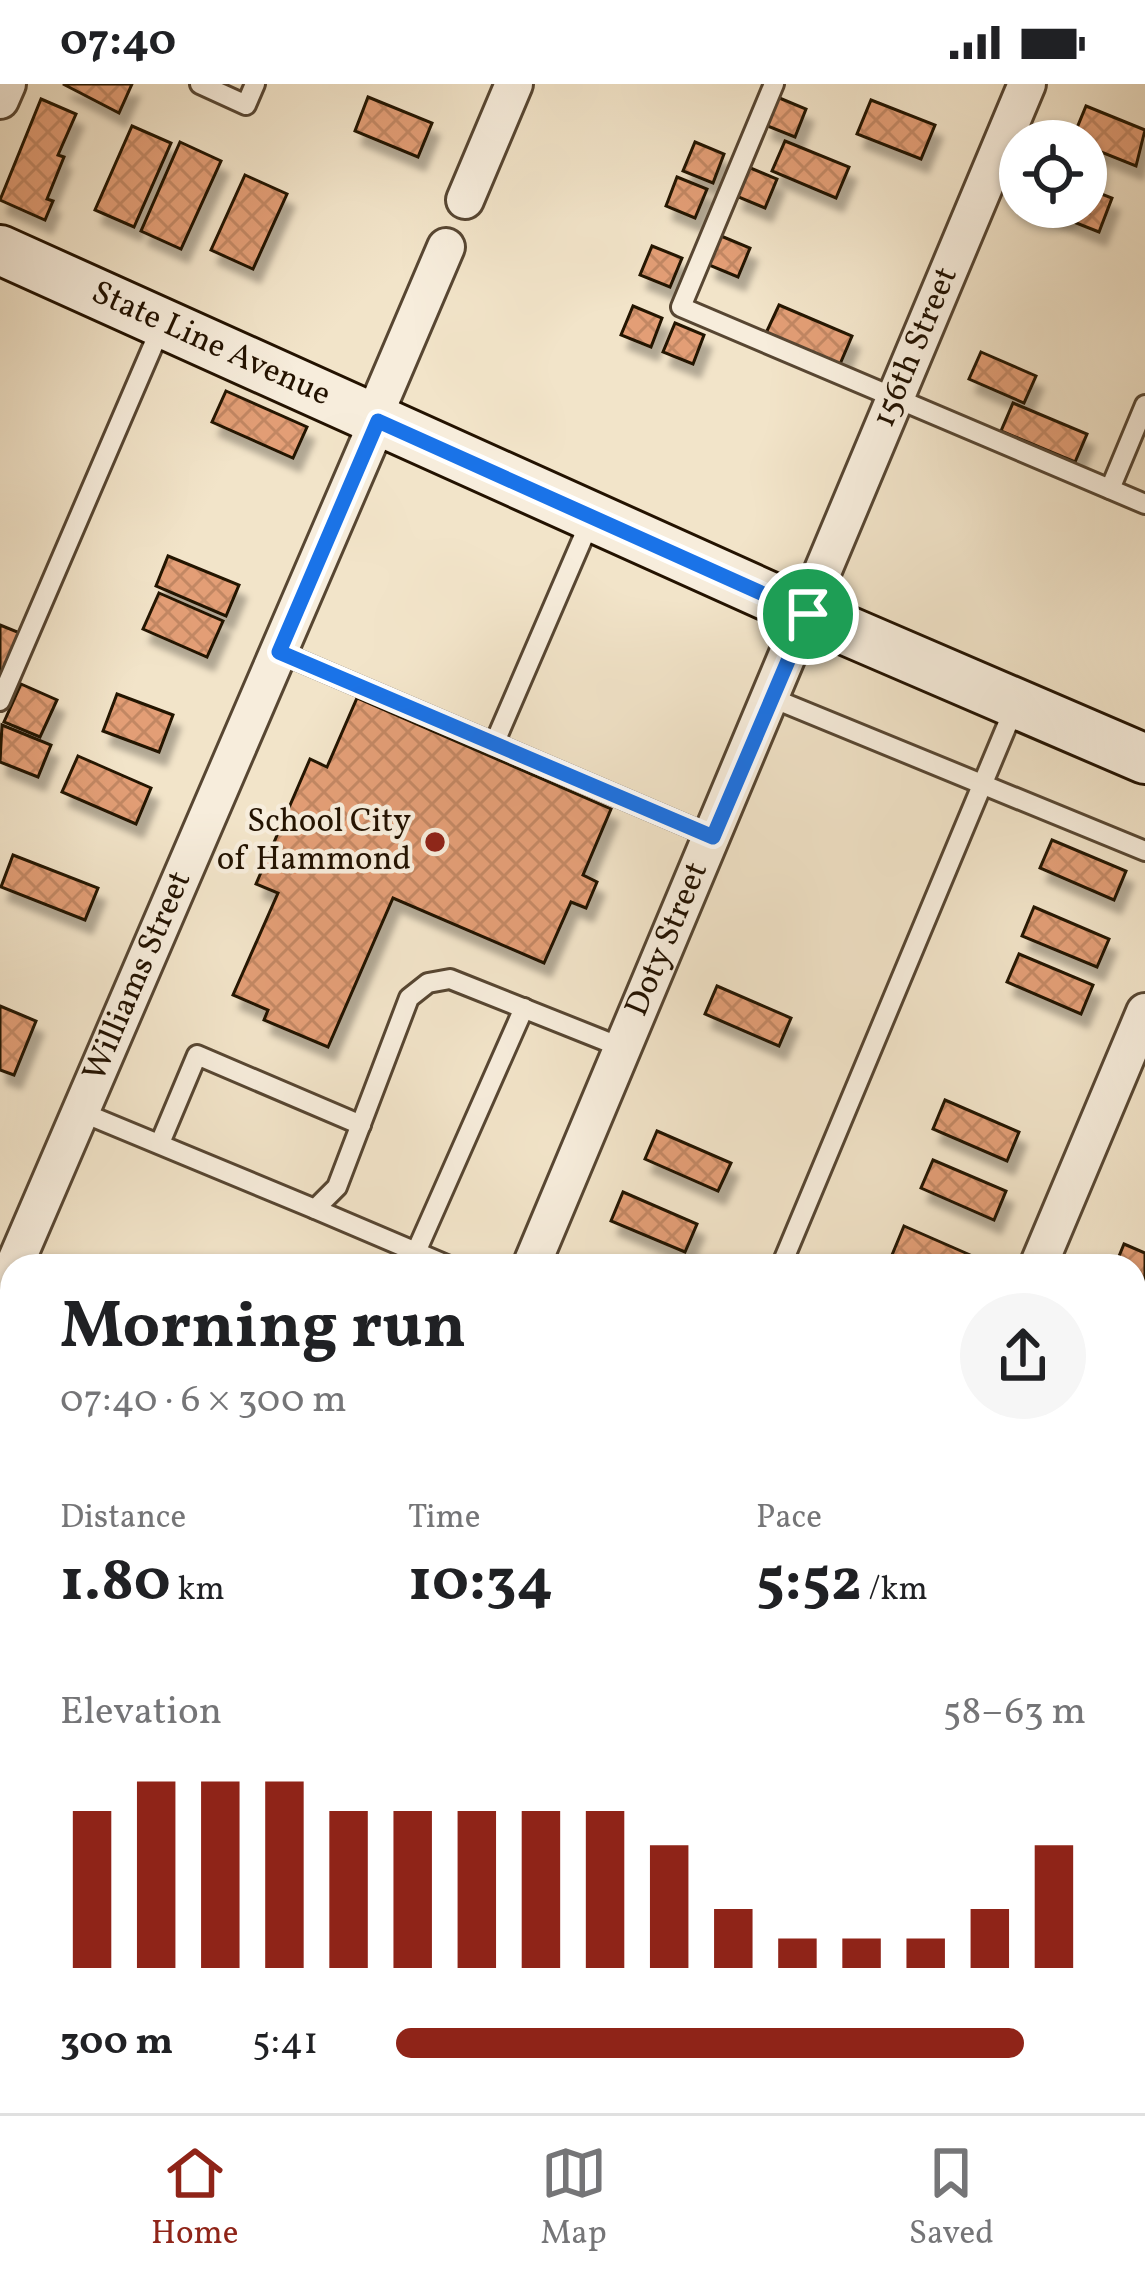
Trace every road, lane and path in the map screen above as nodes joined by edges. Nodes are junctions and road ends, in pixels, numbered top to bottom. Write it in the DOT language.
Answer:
graph roads {
  1 [pos="7,84"];
  2 [pos="200,84"];
  3 [pos="255,84"];
  4 [pos="514,84"];
  5 [pos="774,84"];
  6 [pos="1027,84"];
  7 [pos="0,100"];
  8 [pos="466,200"];
  9 [pos="446,247"];
  10 [pos="0,250"];
  11 [pos="163,323"];
  12 [pos="895,398"];
  13 [pos="1145,405"];
  14 [pos="376,420"];
  15 [pos="1110,489"];
  16 [pos="1145,504"];
  17 [pos="592,517"];
  18 [pos="808,614"];
  19 [pos="279,652"];
  20 [pos="772,698"];
  21 [pos="0,701"];
  22 [pos="1016,704"];
  23 [pos="494,744"];
  24 [pos="1145,759"];
  25 [pos="984,782"];
  26 [pos="713,837"];
  27 [pos="1145,850"];
  28 [pos="524,1008"];
  29 [pos="1145,1012"];
  30 [pos="623,1048"];
  31 [pos="81,1112"];
  32 [pos="361,1125"];
  33 [pos="160,1143"];
  34 [pos="315,1208"];
  35 [pos="416,1252"];
  36 [pos="19,1254"];
  37 [pos="421,1254"];
  38 [pos="535,1254"];
  39 [pos="787,1254"];
  40 [pos="1043,1254"];
  1 -- 7 [label="street"];
  2 -- 3 [label="lane"];
  4 -- 8 [label="street"];
  5 -- 12 [label="lane"];
  6 -- 12 [label="street, 156th Street"];
  9 -- 14 [label="street, Williams Street"];
  10 -- 11 [label="street, State Line Avenue"];
  11 -- 14 [label="street, State Line Avenue"];
  11 -- 21 [label="lane"];
  12 -- 15 [label="lane"];
  12 -- 18 [label="street, 156th Street"];
  13 -- 15 [label="lane"];
  14 -- 17 [label="street, State Line Avenue"];
  14 -- 19 [label="street, Williams Street"];
  15 -- 16 [label="lane"];
  17 -- 18 [label="street, State Line Avenue"];
  17 -- 23 [label="lane"];
  18 -- 20 [label="street, Doty Street"];
  18 -- 22 [label="street, State Line Avenue"];
  19 -- 23 [label="lane"];
  19 -- 31 [label="street, Williams Street"];
  20 -- 25 [label="lane"];
  20 -- 26 [label="street, Doty Street"];
  22 -- 24 [label="street, State Line Avenue"];
  22 -- 25 [label="lane"];
  23 -- 26 [label="lane"];
  25 -- 27 [label="lane"];
  25 -- 39 [label="lane"];
  26 -- 30 [label="street, Doty Street"];
  28 -- 30 [label="lane"];
  28 -- 32 [label="lane"];
  28 -- 35 [label="lane"];
  29 -- 40 [label="street"];
  30 -- 38 [label="street, Doty Street"];
  31 -- 33 [label="lane"];
  31 -- 36 [label="street, Williams Street"];
  32 -- 33 [label="lane"];
  32 -- 34 [label="lane"];
  33 -- 34 [label="lane"];
  34 -- 35 [label="lane"];
  35 -- 37 [label="lane"];
}
